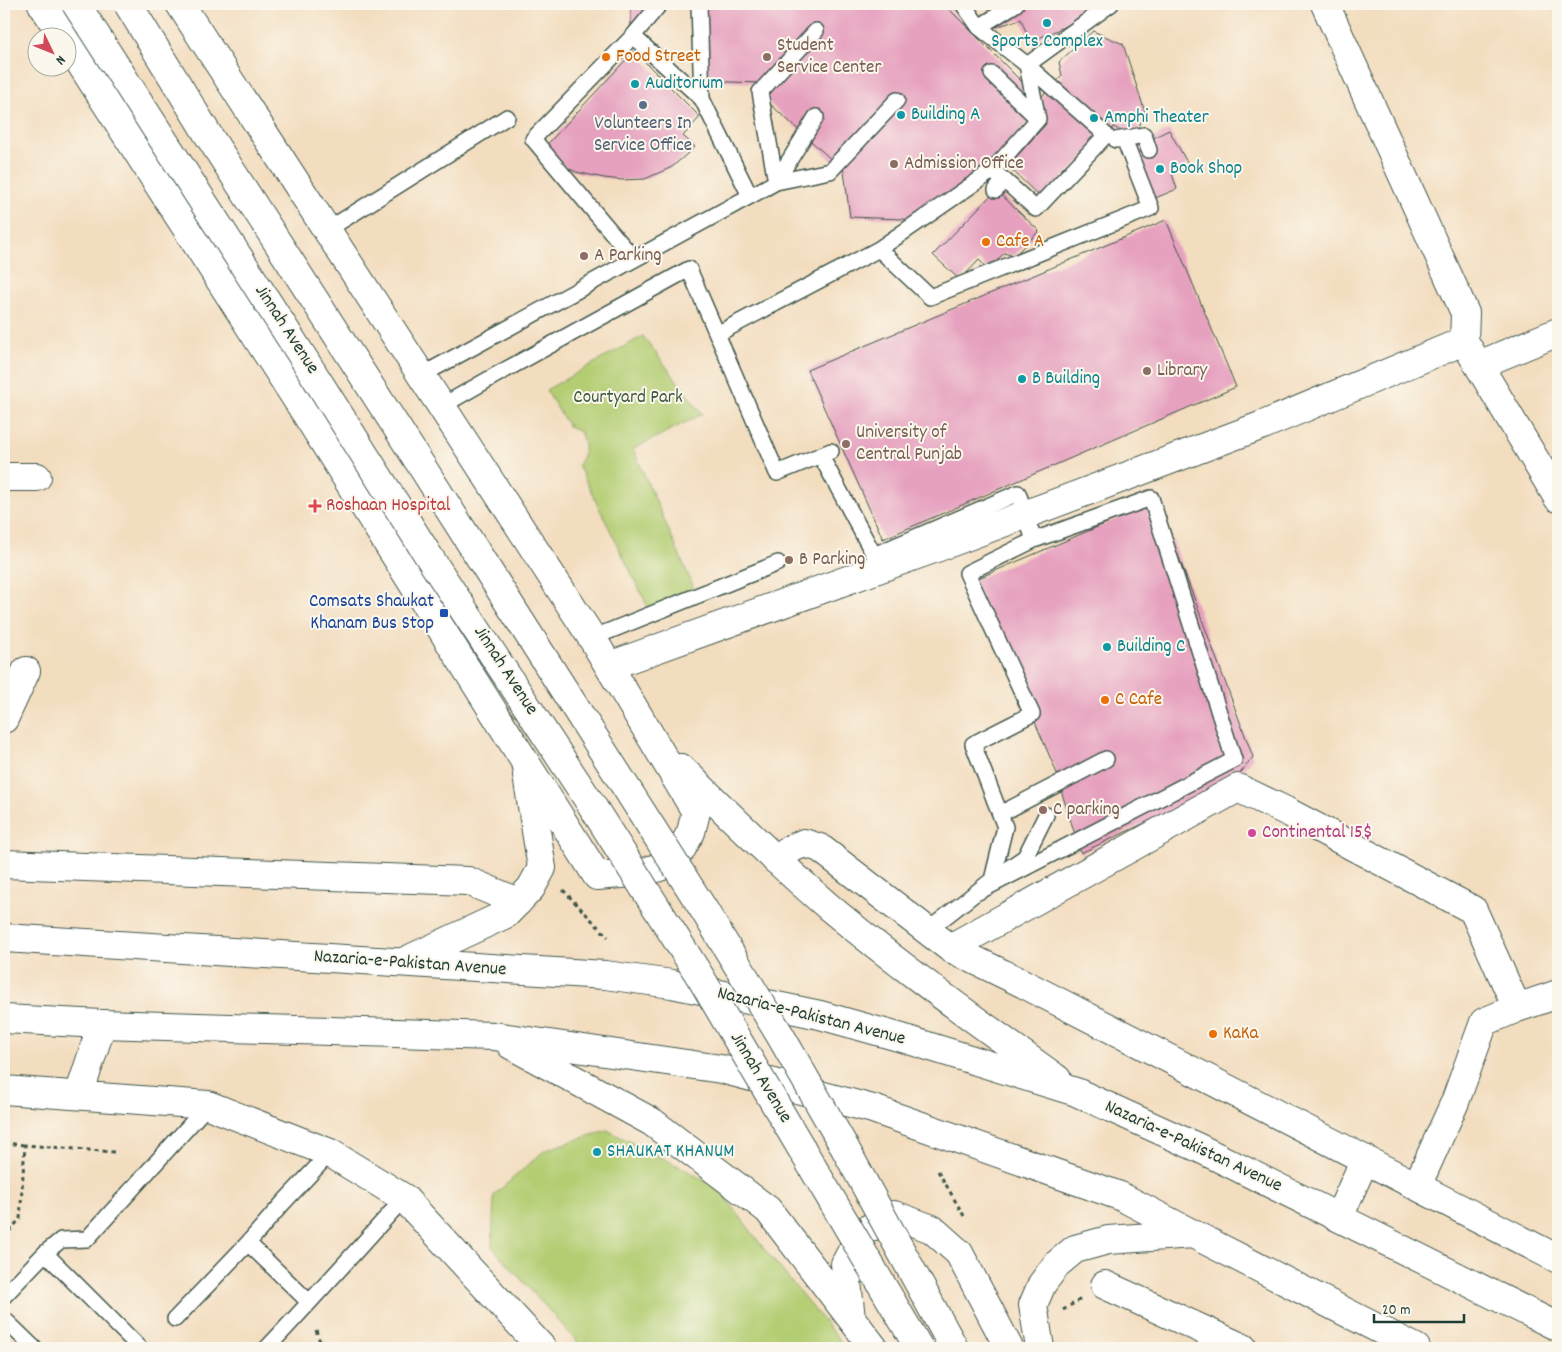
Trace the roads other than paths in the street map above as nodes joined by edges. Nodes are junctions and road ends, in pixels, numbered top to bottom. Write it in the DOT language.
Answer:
graph roads {
  1 [pos="42,4"];
  2 [pos="76,4"];
  3 [pos="128,4"];
  4 [pos="180,4"];
  5 [pos="660,4"];
  6 [pos="699,4"];
  7 [pos="963,4"];
  8 [pos="1016,4"];
  9 [pos="1111,4"];
  10 [pos="1325,4"];
  11 [pos="979,27"];
  12 [pos="58,28"];
  13 [pos="816,32"];
  14 [pos="633,36"];
  15 [pos="78,60"];
  16 [pos="1027,65"];
  17 [pos="992,74"];
  18 [pos="702,98"];
  19 [pos="897,100"];
  20 [pos="507,117"];
  21 [pos="816,117"];
  22 [pos="1038,119"];
  23 [pos="1124,139"];
  24 [pos="1099,143"];
  25 [pos="1149,150"];
  26 [pos="997,180"];
  27 [pos="776,182"];
  28 [pos="750,196"];
  29 [pos="326,230"];
  30 [pos="879,249"];
  31 [pos="634,259"];
  32 [pos="1558,332"];
  33 [pos="717,334"];
  34 [pos="1464,341"];
  35 [pos="1478,364"];
  36 [pos="422,375"];
  37 [pos="442,406"];
  38 [pos="4,477"];
  39 [pos="37,477"];
  40 [pos="1558,498"];
  41 [pos="1026,514"];
  42 [pos="1034,540"];
  43 [pos="778,563"];
  44 [pos="592,638"];
  45 [pos="609,666"];
  46 [pos="26,671"];
  47 [pos="4,719"];
  48 [pos="655,742"];
  49 [pos="1106,759"];
  50 [pos="525,763"];
  51 [pos="1000,814"];
  52 [pos="1046,815"];
  53 [pos="776,860"];
  54 [pos="4,864"];
  55 [pos="992,880"];
  56 [pos="978,892"];
  57 [pos="518,902"];
  58 [pos="927,931"];
  59 [pos="4,938"];
  60 [pos="950,948"];
  61 [pos="399,963"];
  62 [pos="1558,994"];
  63 [pos="1517,1008"];
  64 [pos="4,1019"];
  65 [pos="102,1024"];
  66 [pos="494,1036"];
  67 [pos="4,1090"];
  68 [pos="1076,1092"];
  69 [pos="79,1096"];
  70 [pos="208,1105"];
  71 [pos="330,1153"];
  72 [pos="1365,1159"];
  73 [pos="1417,1186"];
  74 [pos="404,1198"];
  75 [pos="1339,1217"];
  76 [pos="1193,1234"];
  77 [pos="248,1243"];
  78 [pos="45,1253"];
  79 [pos="1558,1258"];
  80 [pos="1105,1285"];
  81 [pos="4,1296"];
  82 [pos="309,1302"];
  83 [pos="851,1318"];
  84 [pos="4,1319"];
  85 [pos="175,1319"];
  86 [pos="1558,1327"];
  87 [pos="285,1329"];
  88 [pos="34,1348"];
  89 [pos="140,1348"];
  90 [pos="267,1348"];
  91 [pos="284,1348"];
  92 [pos="542,1348"];
  93 [pos="874,1348"];
  94 [pos="919,1348"];
  95 [pos="954,1348"];
  96 [pos="1009,1348"];
  97 [pos="1040,1348"];
  98 [pos="1243,1348"];
  99 [pos="1416,1348"];
  1 -- 12 [label="main road"];
  2 -- 94 [label="main road, Jinnah Avenue, bridge"];
  3 -- 95 [label="main road, Jinnah Avenue, bridge"];
  4 -- 29 [label="main road"];
  5 -- 14 [label="lane"];
  6 -- 18 [label="lane"];
  7 -- 11 [label="lane"];
  8 -- 11 [label="lane"];
  9 -- 16 [label="lane"];
  10 -- 34 [label="main road"];
  11 -- 16 [label="lane"];
  13 -- 27 [label="lane"];
  14 -- 18 [label="lane"];
  14 -- 31 [label="lane"];
  15 -- 50 [label="main road"];
  16 -- 22 [label="lane"];
  16 -- 24 [label="lane"];
  17 -- 22 [label="lane"];
  18 -- 28 [label="lane"];
  19 -- 27 [label="lane"];
  20 -- 29 [label="lane"];
  21 -- 27 [label="lane"];
  22 -- 26 [label="lane"];
  23 -- 24 [label="lane"];
  23 -- 25 [label="lane"];
  23 -- 30 [label="lane"];
  24 -- 26 [label="lane"];
  26 -- 30 [label="lane"];
  27 -- 28 [label="lane"];
  28 -- 31 [label="lane"];
  29 -- 36 [label="main road"];
  30 -- 33 [label="lane"];
  31 -- 36 [label="lane"];
  32 -- 35 [label="main road"];
  33 -- 37 [label="lane"];
  33 -- 41 [label="lane"];
  34 -- 35 [label="main road"];
  34 -- 41 [label="main road"];
  35 -- 40 [label="main road"];
  36 -- 37 [label="main road"];
  37 -- 44 [label="main road"];
  38 -- 39 [label="main road"];
  41 -- 42 [label="lane"];
  41 -- 45 [label="main road"];
  42 -- 51 [label="lane"];
  42 -- 56 [label="lane"];
  43 -- 44 [label="lane"];
  44 -- 45 [label="main road"];
  45 -- 48 [label="main road"];
  46 -- 47 [label="main road"];
  48 -- 50 [label="main road"];
  48 -- 53 [label="main road"];
  49 -- 51 [label="lane"];
  50 -- 57 [label="main road"];
  51 -- 55 [label="lane"];
  52 -- 55 [label="lane"];
  53 -- 58 [label="main road"];
  53 -- 68 [label="main road"];
  54 -- 57 [label="main road"];
  55 -- 56 [label="lane"];
  56 -- 58 [label="lane"];
  57 -- 61 [label="main road"];
  58 -- 60 [label="main road"];
  59 -- 61 [label="main road, Nazaria-e-Pakistan Avenue"];
  60 -- 63 [label="main road"];
  60 -- 72 [label="main road"];
  61 -- 68 [label="main road, Nazaria-e-Pakistan Avenue"];
  62 -- 63 [label="main road"];
  63 -- 73 [label="main road"];
  64 -- 65 [label="main road"];
  65 -- 66 [label="main road"];
  65 -- 69 [label="main road"];
  66 -- 76 [label="main road"];
  66 -- 83 [label="main road"];
  67 -- 69 [label="main road"];
  68 -- 75 [label="main road, Nazaria-e-Pakistan Avenue"];
  69 -- 70 [label="main road"];
  70 -- 71 [label="main road"];
  70 -- 78 [label="lane"];
  71 -- 74 [label="main road"];
  71 -- 77 [label="lane"];
  72 -- 73 [label="main road"];
  72 -- 75 [label="main road"];
  73 -- 79 [label="main road"];
  74 -- 82 [label="lane"];
  74 -- 92 [label="main road"];
  75 -- 86 [label="main road, Nazaria-e-Pakistan Avenue"];
  76 -- 97 [label="main road"];
  76 -- 99 [label="main road"];
  77 -- 82 [label="lane"];
  77 -- 85 [label="lane"];
  78 -- 81 [label="lane"];
  78 -- 89 [label="lane"];
  80 -- 98 [label="main road"];
  82 -- 87 [label="lane"];
  83 -- 93 [label="main road"];
  83 -- 96 [label="main road"];
  84 -- 88 [label="lane"];
  87 -- 90 [label="lane"];
  87 -- 91 [label="lane"];
}
